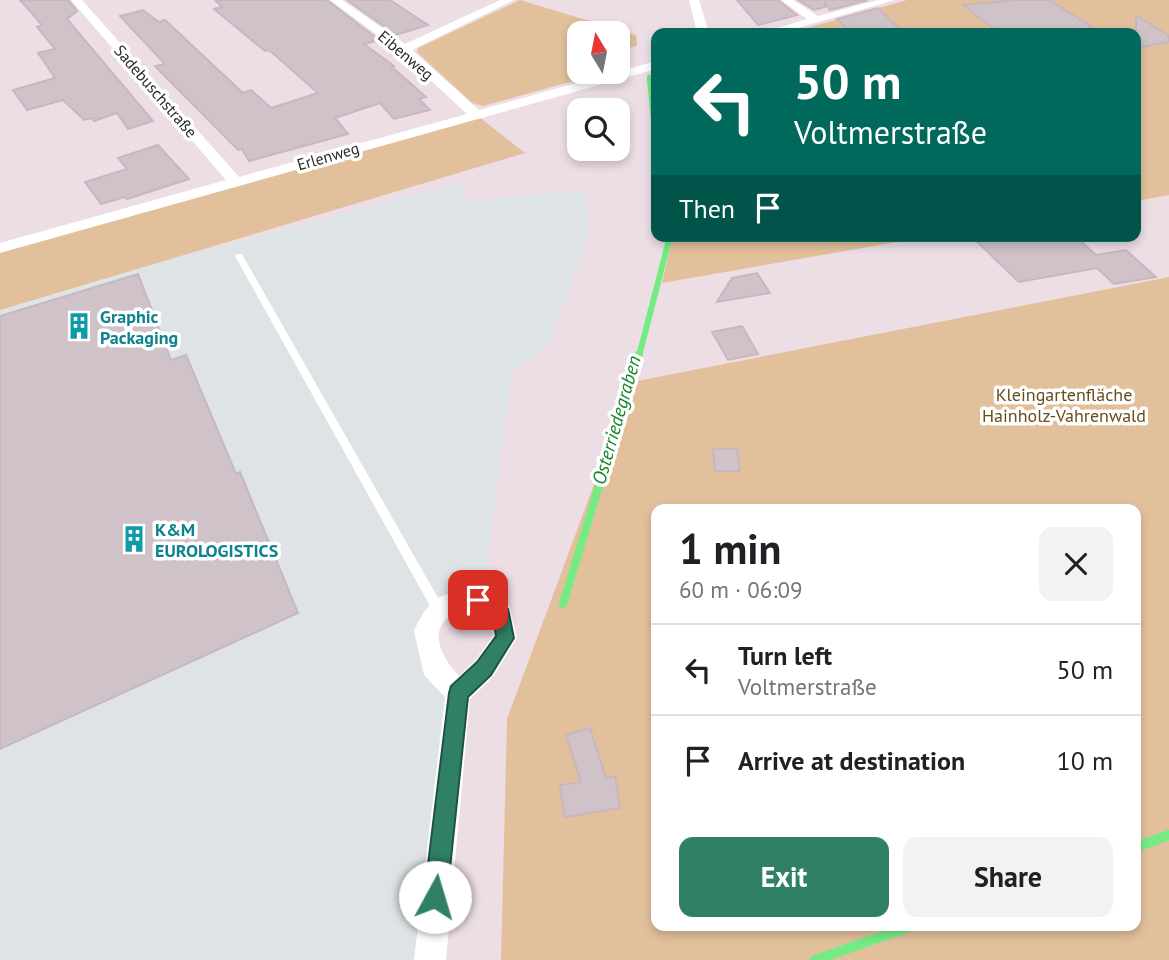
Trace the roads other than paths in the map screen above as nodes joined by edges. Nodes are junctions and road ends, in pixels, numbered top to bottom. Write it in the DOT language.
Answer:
graph roads {
  1 [pos="76,0"];
  2 [pos="335,0"];
  3 [pos="509,0"];
  4 [pos="694,0"];
  5 [pos="786,0"];
  6 [pos="890,0"];
  7 [pos="816,20"];
  8 [pos="702,28"];
  9 [pos="786,28"];
  10 [pos="404,49"];
  11 [pos="651,66"];
  12 [pos="474,113"];
  13 [pos="236,183"];
  14 [pos="0,248"];
  15 [pos="239,256"];
  16 [pos="439,609"];
  17 [pos="458,693"];
  18 [pos="430,960"];
  1 -- 13 [label="street, Sadebuschstraße"];
  2 -- 10 [label="street, Eibenweg"];
  3 -- 10 [label="street"];
  4 -- 8 [label="street"];
  5 -- 7 [label="street"];
  6 -- 7 [label="street"];
  7 -- 9 [label="street"];
  10 -- 12 [label="street, Eibenweg"];
  11 -- 12 [label="street, Erlenweg"];
  12 -- 13 [label="street, Erlenweg"];
  13 -- 14 [label="street, Erlenweg"];
  15 -- 16 [label="lane"];
  16 -- 17 [label="street"];
  16 -- 17 [label="street"];
  17 -- 18 [label="street"];
}
